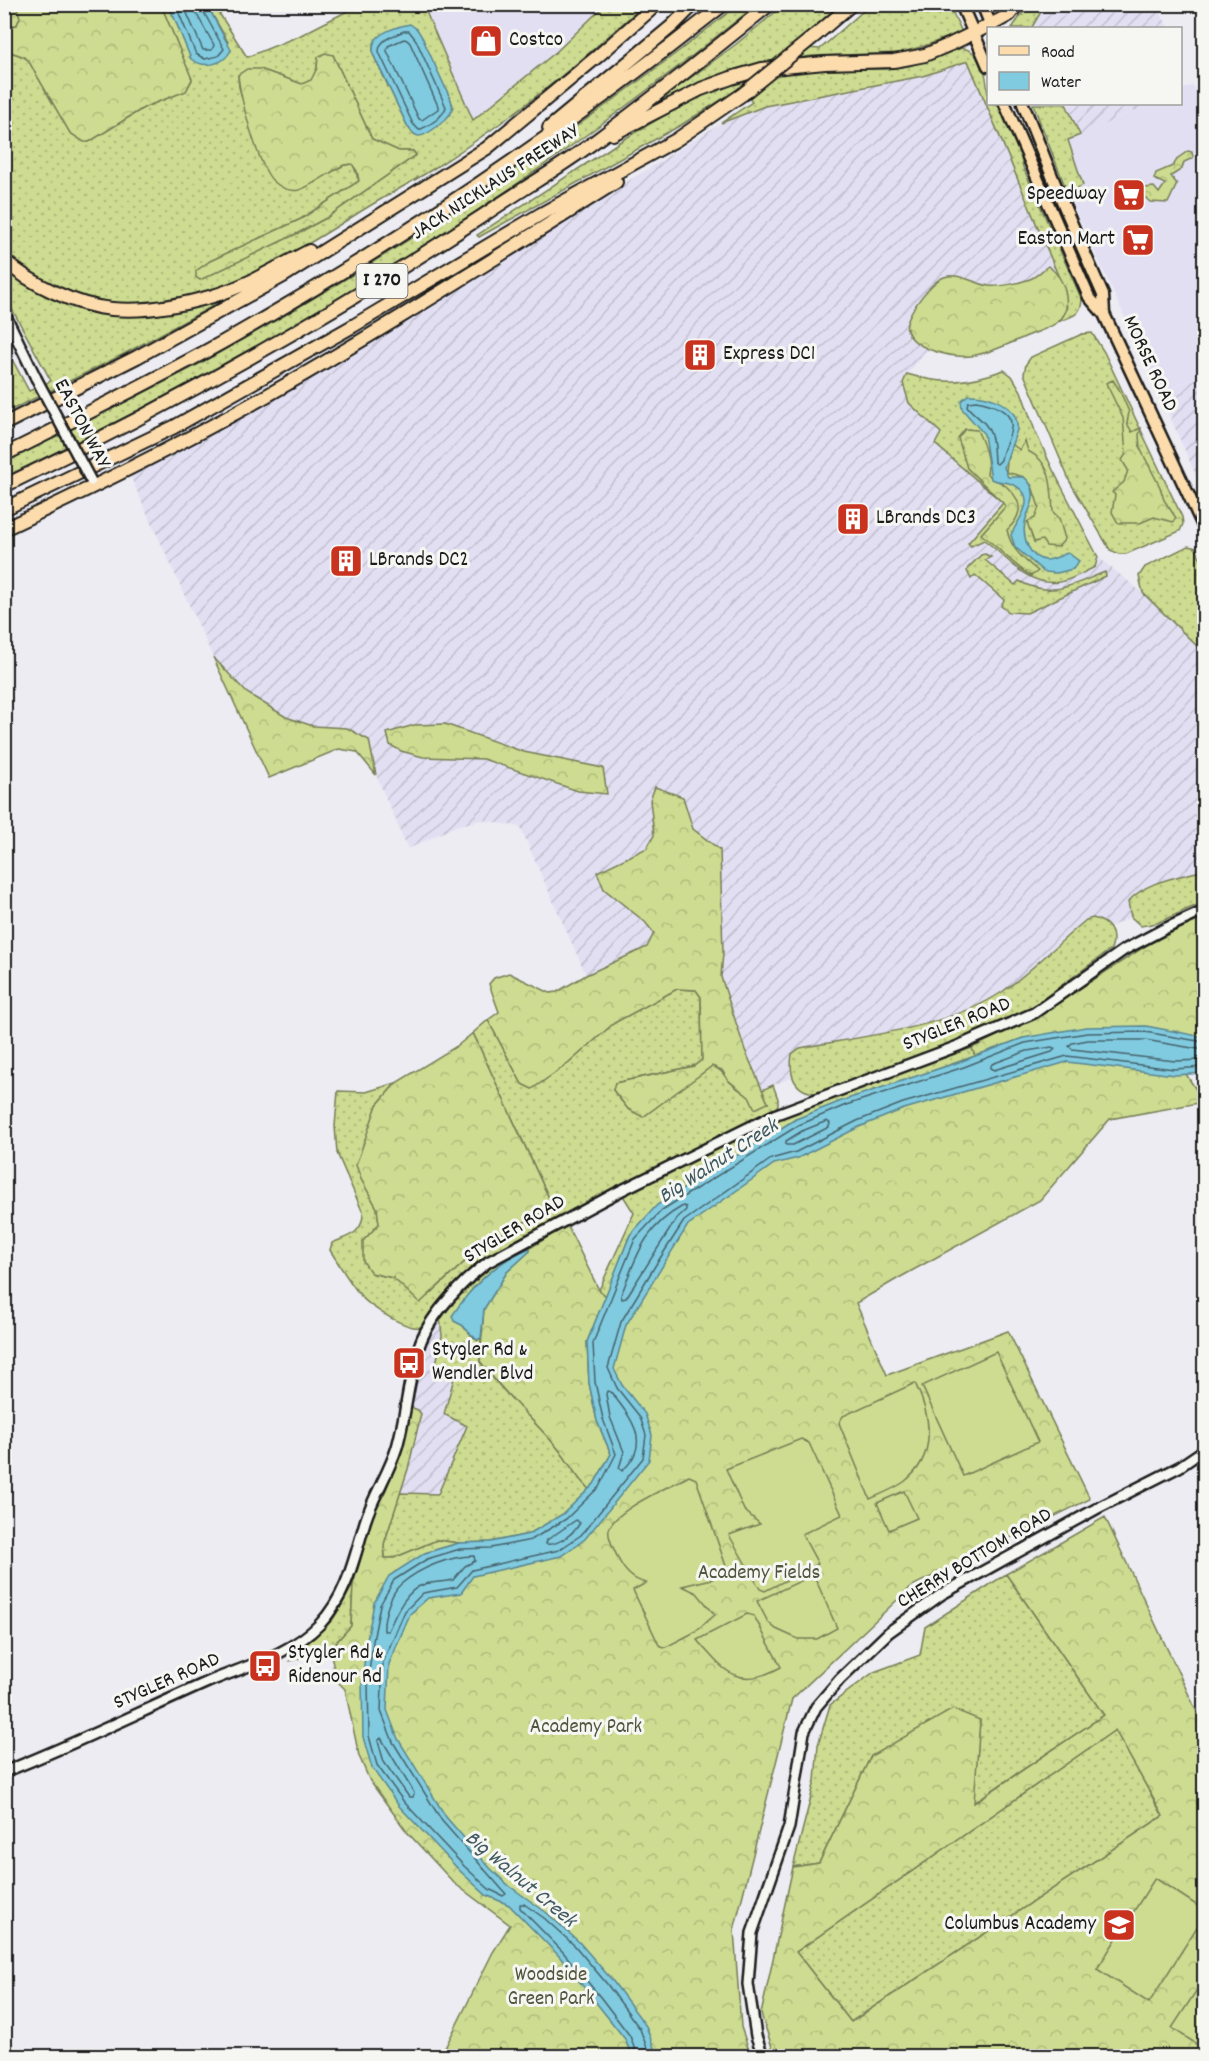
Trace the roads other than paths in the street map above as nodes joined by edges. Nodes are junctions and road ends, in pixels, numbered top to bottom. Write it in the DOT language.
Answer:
graph roads {
  1 [pos="657,4"];
  2 [pos="694,4"];
  3 [pos="724,4"];
  4 [pos="770,4"];
  5 [pos="852,4"];
  6 [pos="961,4"];
  7 [pos="982,4"];
  8 [pos="1018,4"];
  9 [pos="992,27"];
  10 [pos="987,29"];
  11 [pos="974,33"];
  12 [pos="987,64"];
  13 [pos="1005,105"];
  14 [pos="1023,105"];
  15 [pos="676,140"];
  16 [pos="589,146"];
  17 [pos="502,167"];
  18 [pos="380,215"];
  19 [pos="4,260"];
  20 [pos="4,312"];
  21 [pos="1104,314"];
  22 [pos="4,324"];
  23 [pos="36,378"];
  24 [pos="4,424"];
  25 [pos="4,454"];
  26 [pos="93,484"];
  27 [pos="4,486"];
  28 [pos="4,509"];
  29 [pos="1204,528"];
  30 [pos="4,529"];
  31 [pos="1204,911"];
  32 [pos="1204,1450"];
  33 [pos="4,1772"];
  34 [pos="763,2056"];
  1 -- 18 [label="highway"];
  2 -- 17 [label="highway"];
  3 -- 17 [label="highway, JACK NICKLAUS FREEWAY / I 270"];
  4 -- 16 [label="highway, JACK NICKLAUS FREEWAY / I 270"];
  5 -- 15 [label="highway, bridge"];
  6 -- 11 [label="main road"];
  7 -- 9 [label="main road"];
  8 -- 9 [label="highway"];
  10 -- 11 [label="highway"];
  11 -- 12 [label="main road"];
  11 -- 16 [label="highway"];
  13 -- 21 [label="main road, MORSE ROAD"];
  14 -- 21 [label="main road, MORSE ROAD"];
  15 -- 26 [label="highway"];
  15 -- 28 [label="highway"];
  16 -- 27 [label="highway, JACK NICKLAUS FREEWAY / I 270"];
  17 -- 25 [label="highway, JACK NICKLAUS FREEWAY / I 270"];
  18 -- 19 [label="highway"];
  18 -- 24 [label="highway"];
  20 -- 23 [label="main road, EASTON WAY"];
  21 -- 29 [label="main road, MORSE ROAD"];
  22 -- 23 [label="main road, EASTON WAY"];
  23 -- 26 [label="main road, EASTON WAY, bridge"];
  26 -- 30 [label="highway"];
  31 -- 33 [label="main road, STYGLER ROAD"];
  32 -- 34 [label="main road, CHERRY BOTTOM ROAD"];
}
